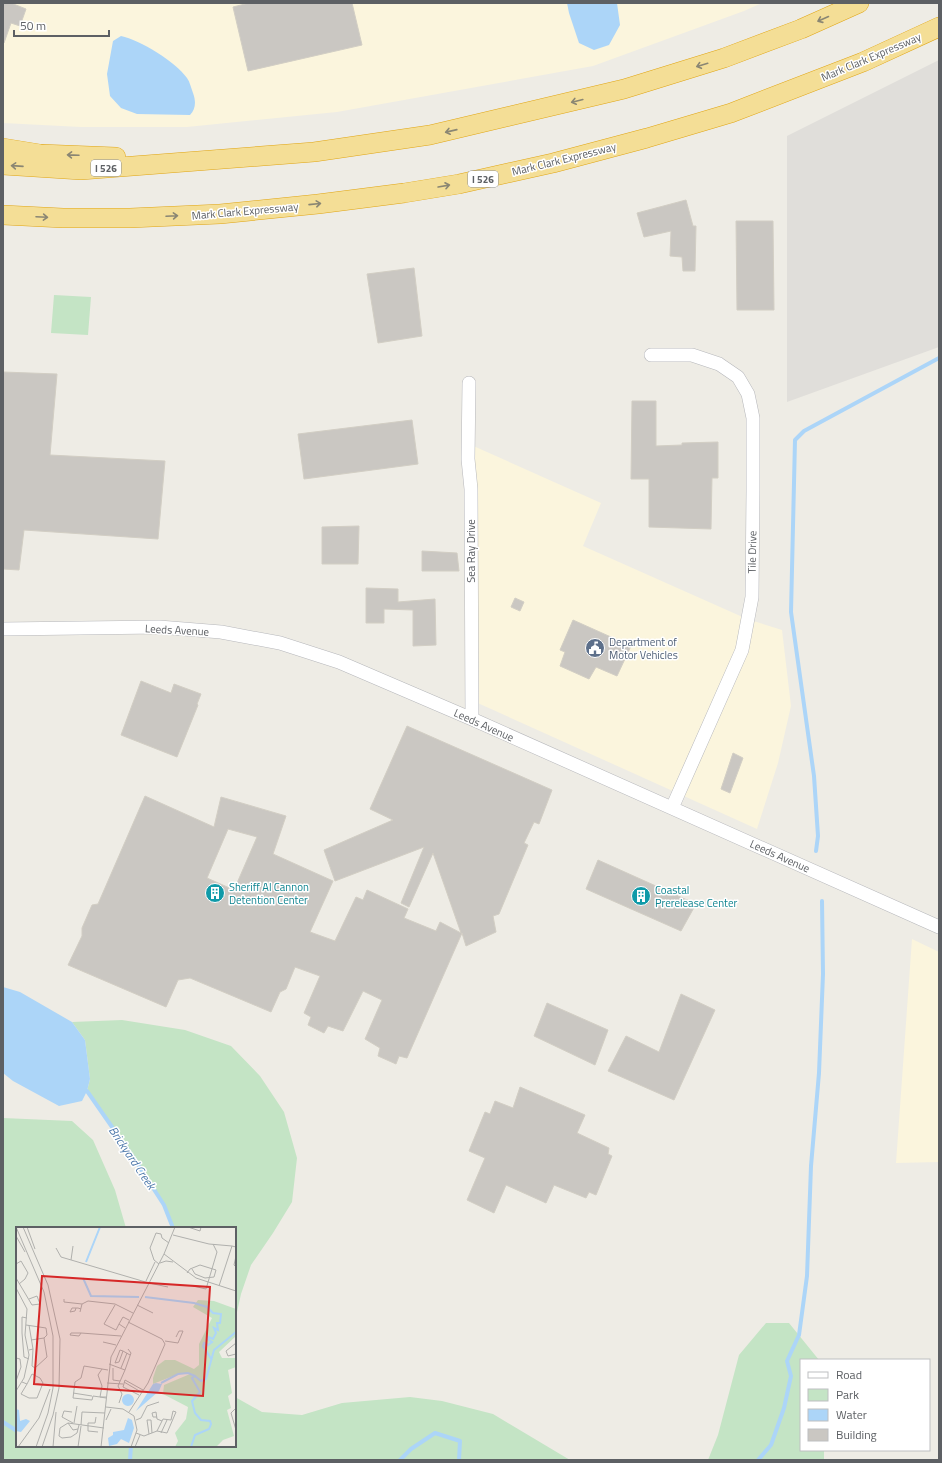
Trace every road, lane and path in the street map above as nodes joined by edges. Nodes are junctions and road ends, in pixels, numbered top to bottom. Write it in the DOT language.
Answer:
graph roads {
  1 [pos="859,3"];
  2 [pos="939,27"];
  3 [pos="3,148"];
  4 [pos="210,161"];
  5 [pos="3,165"];
  6 [pos="3,215"];
  7 [pos="651,355"];
  8 [pos="469,383"];
  9 [pos="3,629"];
  10 [pos="472,719"];
  11 [pos="672,808"];
  12 [pos="939,927"];
  1 -- 4 [label="highway, I 526, one-way"];
  6 -- 2 [label="highway, Mark Clark Expressway / I 526, one-way"];
  4 -- 3 [label="highway, one-way"];
  4 -- 5 [label="highway, I 526, one-way"];
  7 -- 11 [label="street, Tile Drive"];
  8 -- 10 [label="street, Sea Ray Drive"];
  9 -- 10 [label="street, Leeds Avenue"];
  10 -- 11 [label="street, Leeds Avenue"];
  11 -- 12 [label="street, Leeds Avenue"];
}
